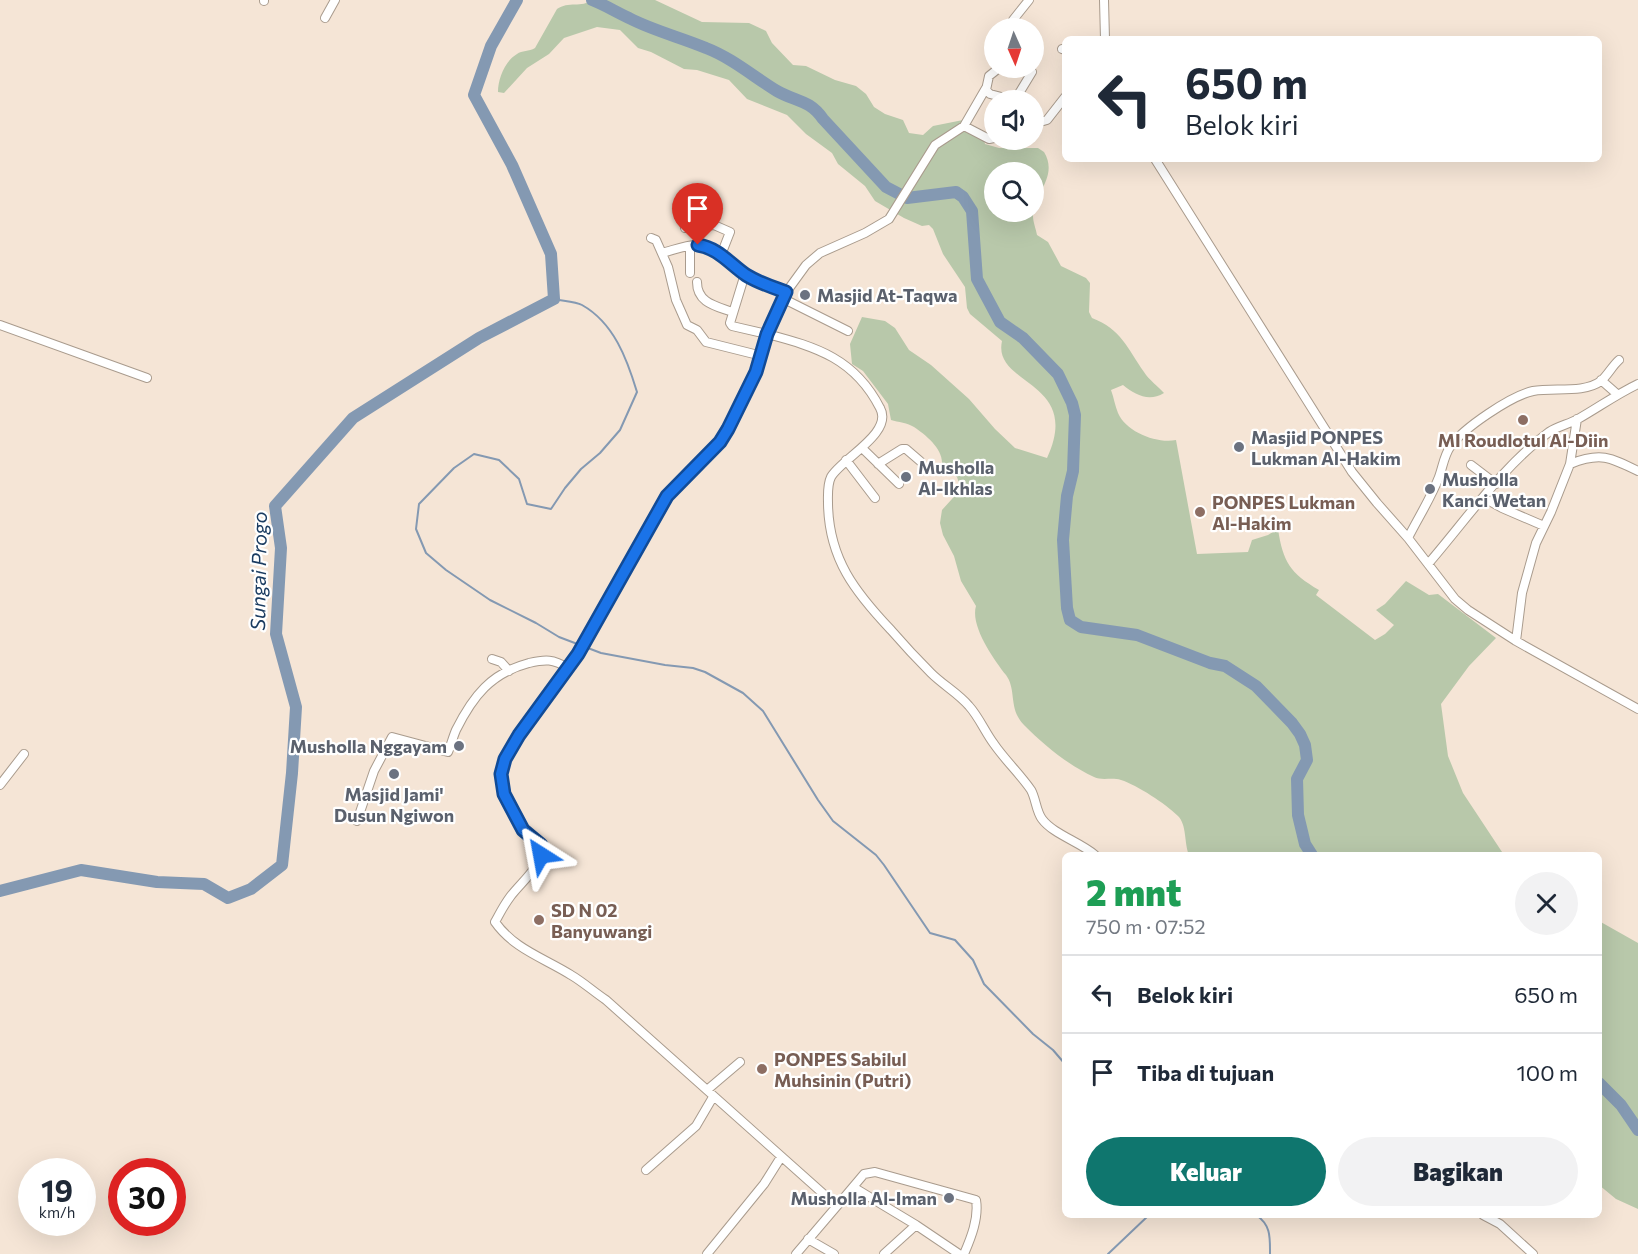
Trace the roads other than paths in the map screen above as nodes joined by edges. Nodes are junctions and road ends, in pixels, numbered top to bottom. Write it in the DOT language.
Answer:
graph roads {
  1 [pos="335,0"];
  2 [pos="1029,0"];
  3 [pos="1104,0"];
  4 [pos="325,18"];
  5 [pos="1016,18"];
  6 [pos="1105,36"];
  7 [pos="988,78"];
  8 [pos="986,88"];
  9 [pos="1062,101"];
  10 [pos="1044,121"];
  11 [pos="964,126"];
  12 [pos="984,136"];
  13 [pos="1157,162"];
  14 [pos="682,201"];
  15 [pos="651,238"];
  16 [pos="690,246"];
  17 [pos="663,253"];
  18 [pos="721,255"];
  19 [pos="690,273"];
  20 [pos="745,274"];
  21 [pos="697,282"];
  22 [pos="784,295"];
  23 [pos="732,312"];
  24 [pos="0,325"];
  25 [pos="848,331"];
  26 [pos="767,334"];
  27 [pos="762,356"];
  28 [pos="1619,360"];
  29 [pos="147,378"];
  30 [pos="1601,380"];
  31 [pos="1638,384"];
  32 [pos="1617,394"];
  33 [pos="1577,420"];
  34 [pos="862,448"];
  35 [pos="846,460"];
  36 [pos="920,461"];
  37 [pos="878,464"];
  38 [pos="1570,464"];
  39 [pos="1471,465"];
  40 [pos="1638,471"];
  41 [pos="899,484"];
  42 [pos="1496,484"];
  43 [pos="875,498"];
  44 [pos="1484,498"];
  45 [pos="1545,526"];
  46 [pos="1408,538"];
  47 [pos="1428,564"];
  48 [pos="1516,641"];
  49 [pos="492,659"];
  50 [pos="568,668"];
  51 [pos="510,671"];
  52 [pos="1638,710"];
  53 [pos="24,754"];
  54 [pos="0,785"];
  55 [pos="357,821"];
  56 [pos="1091,852"];
  57 [pos="741,1062"];
  58 [pos="707,1090"];
  59 [pos="713,1097"];
  60 [pos="781,1156"];
  61 [pos="646,1170"];
  62 [pos="853,1187"];
  63 [pos="837,1206"];
  64 [pos="1489,1218"];
  65 [pos="916,1225"];
  66 [pos="808,1239"];
  67 [pos="711,1252"];
  68 [pos="796,1254"];
  69 [pos="834,1254"];
  70 [pos="884,1254"];
  71 [pos="958,1254"];
  72 [pos="964,1254"];
  73 [pos="1533,1254"];
  1 -- 4 [label="street"];
  2 -- 5 [label="street"];
  3 -- 6 [label="street"];
  7 -- 8 [label="street"];
  8 -- 11 [label="street"];
  9 -- 10 [label="street"];
  11 -- 12 [label="street"];
  11 -- 22 [label="street"];
  13 -- 46 [label="street"];
  14 -- 18 [label="street"];
  15 -- 17 [label="street"];
  16 -- 17 [label="street"];
  16 -- 18 [label="street"];
  16 -- 19 [label="street"];
  17 -- 27 [label="street"];
  18 -- 20 [label="street"];
  20 -- 22 [label="street"];
  20 -- 23 [label="street"];
  21 -- 23 [label="street"];
  22 -- 25 [label="street"];
  22 -- 26 [label="street"];
  23 -- 26 [label="street"];
  24 -- 29 [label="street"];
  26 -- 27 [label="street"];
  26 -- 34 [label="street"];
  27 -- 50 [label="street"];
  28 -- 30 [label="street"];
  30 -- 32 [label="street"];
  30 -- 46 [label="street"];
  31 -- 32 [label="street"];
  32 -- 33 [label="street"];
  33 -- 38 [label="street"];
  33 -- 42 [label="street"];
  34 -- 35 [label="street"];
  34 -- 37 [label="street"];
  35 -- 43 [label="street"];
  35 -- 56 [label="street"];
  36 -- 37 [label="street"];
  37 -- 41 [label="street"];
  38 -- 40 [label="street"];
  38 -- 45 [label="street"];
  39 -- 42 [label="street"];
  42 -- 44 [label="street"];
  44 -- 45 [label="street"];
  44 -- 47 [label="street"];
  45 -- 48 [label="street"];
  46 -- 47 [label="street"];
  47 -- 48 [label="street"];
  48 -- 52 [label="street"];
  49 -- 51 [label="street"];
  50 -- 51 [label="street"];
  50 -- 58 [label="street"];
  51 -- 55 [label="street"];
  53 -- 54 [label="street"];
  57 -- 58 [label="street"];
  58 -- 59 [label="street"];
  59 -- 60 [label="street"];
  59 -- 61 [label="street"];
  60 -- 63 [label="street"];
  60 -- 67 [label="street"];
  62 -- 63 [label="street"];
  62 -- 65 [label="street"];
  62 -- 72 [label="street"];
  63 -- 66 [label="street"];
  64 -- 73 [label="street"];
  65 -- 70 [label="street"];
  65 -- 71 [label="street"];
  66 -- 68 [label="street"];
  66 -- 69 [label="street"];
}
